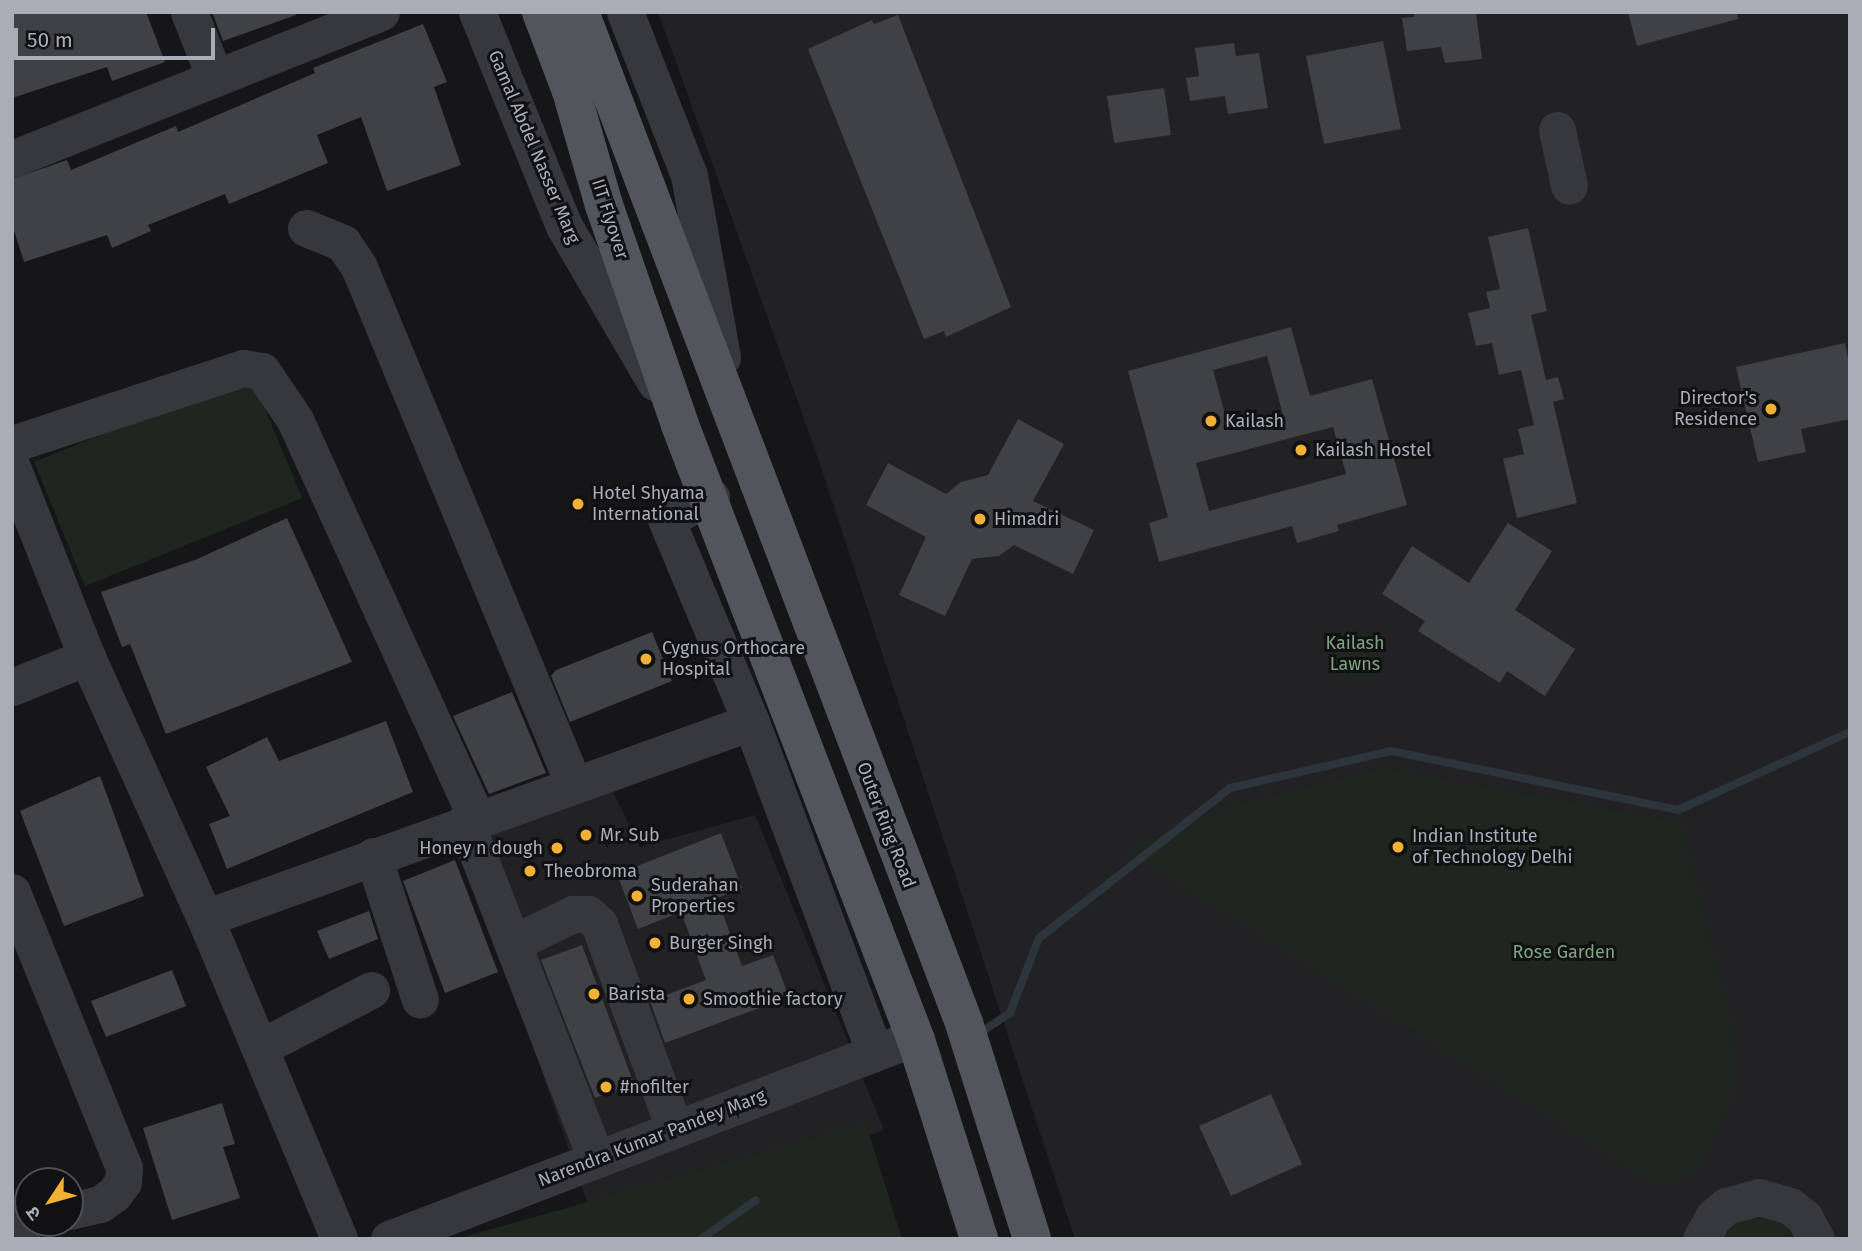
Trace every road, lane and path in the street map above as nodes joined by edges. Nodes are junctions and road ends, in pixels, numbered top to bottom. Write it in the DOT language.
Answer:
graph roads {
  1 [pos="189,12"];
  2 [pos="381,12"];
  3 [pos="477,12"];
  4 [pos="541,12"];
  5 [pos="580,12"];
  6 [pos="625,12"];
  7 [pos="215,78"];
  8 [pos="1558,130"];
  9 [pos="12,159"];
  10 [pos="1569,186"];
  11 [pos="306,228"];
  12 [pos="732,414"];
  13 [pos="680,425"];
  14 [pos="12,444"];
  15 [pos="12,467"];
  16 [pos="711,497"];
  17 [pos="87,657"];
  18 [pos="12,687"];
  19 [pos="751,722"];
  20 [pos="573,783"];
  21 [pos="471,819"];
  22 [pos="373,856"];
  23 [pos="852,871"];
  24 [pos="811,881"];
  25 [pos="12,892"];
  26 [pos="205,918"];
  27 [pos="513,943"];
  28 [pos="371,990"];
  29 [pos="420,1000"];
  30 [pos="916,1040"];
  31 [pos="261,1047"];
  32 [pos="875,1053"];
  33 [pos="674,1128"];
  34 [pos="596,1159"];
  35 [pos="84,1208"];
  36 [pos="339,1239"];
  37 [pos="389,1239"];
  38 [pos="979,1239"];
  39 [pos="1032,1239"];
  40 [pos="1701,1239"];
  41 [pos="1816,1239"];
  1 -- 7 [label="street"];
  2 -- 7 [label="street"];
  3 -- 13 [label="street, Gamal Abdel Nasser Marg"];
  4 -- 13 [label="main road, IIT Flyover"];
  5 -- 12 [label="main road"];
  6 -- 12 [label="street"];
  7 -- 9 [label="street"];
  8 -- 10 [label="street"];
  11 -- 20 [label="street"];
  12 -- 39 [label="main road, Outer Ring Road"];
  13 -- 16 [label="main road"];
  14 -- 21 [label="street"];
  15 -- 17 [label="street"];
  16 -- 19 [label="street"];
  16 -- 23 [label="main road"];
  17 -- 18 [label="street"];
  17 -- 26 [label="street"];
  19 -- 20 [label="street"];
  19 -- 24 [label="street"];
  20 -- 21 [label="street"];
  21 -- 22 [label="street"];
  21 -- 27 [label="street"];
  22 -- 26 [label="street"];
  22 -- 29 [label="street"];
  23 -- 24 [label="street"];
  23 -- 30 [label="main road"];
  24 -- 32 [label="street"];
  25 -- 35 [label="street"];
  26 -- 31 [label="street"];
  27 -- 33 [label="street"];
  27 -- 34 [label="street"];
  28 -- 31 [label="street"];
  30 -- 32 [label="street, Narendra Kumar Pandey Marg"];
  30 -- 38 [label="main road"];
  31 -- 36 [label="street"];
  32 -- 33 [label="street, Narendra Kumar Pandey Marg"];
  33 -- 34 [label="street, Narendra Kumar Pandey Marg"];
  34 -- 37 [label="street, Narendra Kumar Pandey Marg"];
  40 -- 41 [label="street"];
}
